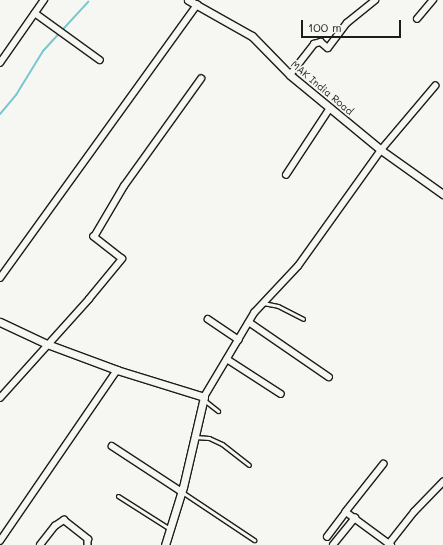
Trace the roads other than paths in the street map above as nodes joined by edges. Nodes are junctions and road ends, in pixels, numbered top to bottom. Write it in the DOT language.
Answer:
graph roads {
  1 [pos="44,0"];
  2 [pos="188,0"];
  3 [pos="375,0"];
  4 [pos="433,0"];
  5 [pos="197,5"];
  6 [pos="34,13"];
  7 [pos="417,19"];
  8 [pos="100,60"];
  9 [pos="0,62"];
  10 [pos="290,75"];
  11 [pos="201,79"];
  12 [pos="434,86"];
  13 [pos="330,108"];
  14 [pos="381,150"];
  15 [pos="286,175"];
  16 [pos="443,194"];
  17 [pos="0,278"];
  18 [pos="263,303"];
  19 [pos="208,319"];
  20 [pos="303,319"];
  21 [pos="0,322"];
  22 [pos="249,322"];
  23 [pos="238,340"];
  24 [pos="47,344"];
  25 [pos="227,359"];
  26 [pos="117,370"];
  27 [pos="329,377"];
  28 [pos="281,394"];
  29 [pos="0,398"];
  30 [pos="203,399"];
  31 [pos="218,411"];
  32 [pos="193,436"];
  33 [pos="112,446"];
  34 [pos="384,464"];
  35 [pos="250,465"];
  36 [pos="443,482"];
  37 [pos="182,492"];
  38 [pos="118,496"];
  39 [pos="346,512"];
  40 [pos="355,518"];
  41 [pos="170,529"];
  42 [pos="326,537"];
  43 [pos="254,540"];
  44 [pos="0,541"];
  45 [pos="89,544"];
  46 [pos="40,545"];
  47 [pos="165,545"];
  48 [pos="333,545"];
  49 [pos="389,545"];
  1 -- 6 [label="street"];
  2 -- 5 [label="street, MAK India Road"];
  3 -- 10 [label="street"];
  4 -- 7 [label="street"];
  5 -- 10 [label="street, MAK India Road"];
  5 -- 17 [label="street"];
  6 -- 8 [label="street"];
  6 -- 9 [label="street"];
  10 -- 13 [label="street, MAK India Road"];
  11 -- 24 [label="street"];
  12 -- 14 [label="street"];
  13 -- 14 [label="street, MAK India Road"];
  13 -- 15 [label="street"];
  14 -- 16 [label="street, MAK India Road"];
  14 -- 18 [label="street"];
  18 -- 20 [label="lane"];
  18 -- 22 [label="street"];
  19 -- 23 [label="street"];
  21 -- 24 [label="street"];
  22 -- 23 [label="street"];
  22 -- 27 [label="street"];
  23 -- 25 [label="street"];
  24 -- 26 [label="street"];
  24 -- 29 [label="street"];
  25 -- 28 [label="street"];
  25 -- 30 [label="street"];
  26 -- 30 [label="street"];
  26 -- 44 [label="street"];
  30 -- 31 [label="lane"];
  30 -- 32 [label="street"];
  32 -- 35 [label="lane"];
  32 -- 37 [label="street"];
  33 -- 37 [label="street"];
  34 -- 39 [label="street"];
  36 -- 49 [label="street"];
  37 -- 41 [label="street"];
  37 -- 43 [label="lane"];
  38 -- 41 [label="lane"];
  39 -- 40 [label="street"];
  39 -- 42 [label="street"];
  40 -- 48 [label="street"];
  40 -- 49 [label="street"];
  41 -- 47 [label="street"];
  45 -- 46 [label="street"];
}
